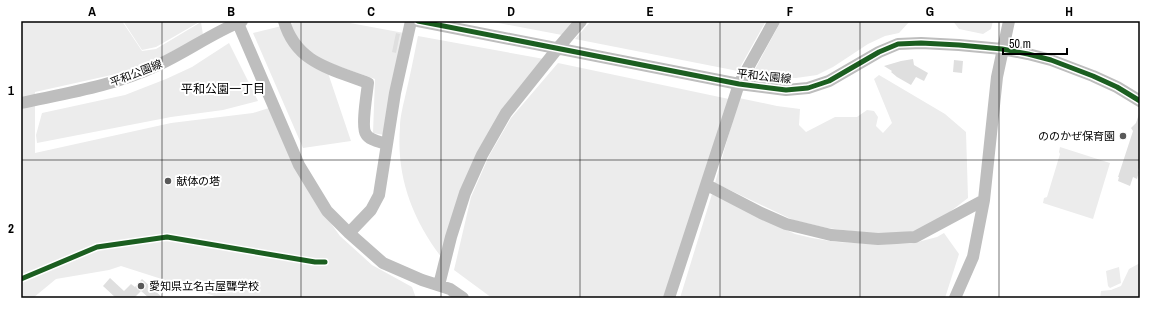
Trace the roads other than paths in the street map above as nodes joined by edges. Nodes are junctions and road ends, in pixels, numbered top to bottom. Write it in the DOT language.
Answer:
graph roads {
  1 [pos="284,21"];
  2 [pos="411,21"];
  3 [pos="418,21"];
  4 [pos="581,21"];
  5 [pos="774,21"];
  6 [pos="1009,21"];
  7 [pos="239,22"];
  8 [pos="558,48"];
  9 [pos="1002,49"];
  10 [pos="739,84"];
  11 [pos="1140,101"];
  12 [pos="21,103"];
  13 [pos="386,144"];
  14 [pos="707,185"];
  15 [pos="984,200"];
  16 [pos="349,233"];
  17 [pos="438,285"];
  18 [pos="463,298"];
  19 [pos="669,298"];
  20 [pos="955,298"];
  1 -- 13 [label="street"];
  2 -- 13 [label="street"];
  3 -- 8 [label="street, 平和公園線"];
  4 -- 8 [label="street"];
  5 -- 10 [label="street"];
  6 -- 9 [label="street"];
  7 -- 12 [label="street, 平和公園線"];
  7 -- 16 [label="street"];
  8 -- 10 [label="street, 平和公園線"];
  8 -- 17 [label="street"];
  9 -- 10 [label="street, 平和公園線"];
  9 -- 11 [label="street, 平和公園線"];
  9 -- 15 [label="street"];
  10 -- 14 [label="street"];
  13 -- 16 [label="street"];
  14 -- 15 [label="street"];
  14 -- 19 [label="street"];
  15 -- 20 [label="street"];
  16 -- 17 [label="street"];
  17 -- 18 [label="street"];
}
